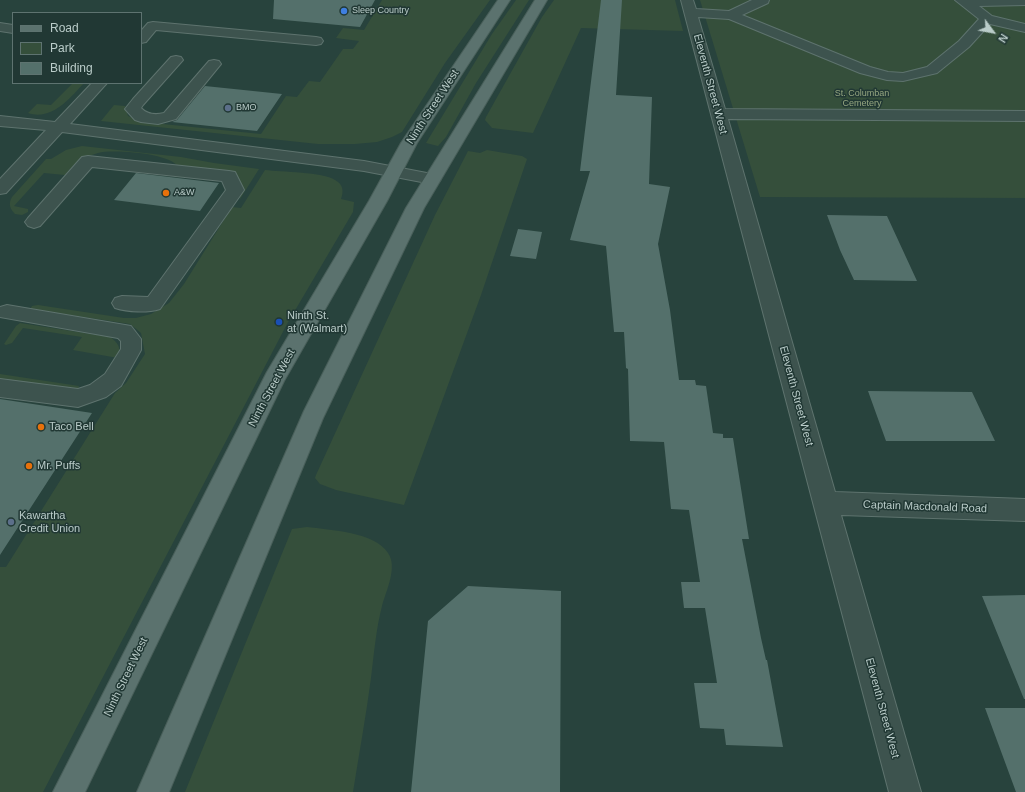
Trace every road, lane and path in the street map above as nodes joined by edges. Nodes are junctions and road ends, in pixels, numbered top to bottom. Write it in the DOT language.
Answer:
graph roads {
  1 [pos="504,0"];
  2 [pos="541,0"];
  3 [pos="763,0"];
  4 [pos="964,1"];
  5 [pos="1025,2"];
  6 [pos="689,7"];
  7 [pos="731,15"];
  8 [pos="987,19"];
  9 [pos="0,27"];
  10 [pos="1025,28"];
  11 [pos="12,29"];
  12 [pos="142,38"];
  13 [pos="316,41"];
  14 [pos="176,60"];
  15 [pos="214,64"];
  16 [pos="99,84"];
  17 [pos="718,114"];
  18 [pos="1025,116"];
  19 [pos="0,121"];
  20 [pos="59,127"];
  21 [pos="394,171"];
  22 [pos="432,179"];
  23 [pos="0,189"];
  24 [pos="34,222"];
  25 [pos="122,302"];
  26 [pos="7,312"];
  27 [pos="0,388"];
  28 [pos="825,503"];
  29 [pos="1025,510"];
  30 [pos="69,792"];
  31 [pos="153,792"];
  32 [pos="905,792"];
  1 -- 21 [label="main road, Ninth Street West"];
  2 -- 22 [label="main road"];
  3 -- 7 [label="street"];
  4 -- 5 [label="street"];
  4 -- 8 [label="street"];
  6 -- 7 [label="street"];
  6 -- 17 [label="street, Eleventh Street West"];
  7 -- 8 [label="street"];
  8 -- 10 [label="street"];
  9 -- 11 [label="street"];
  12 -- 13 [label="street"];
  14 -- 15 [label="street"];
  16 -- 20 [label="street"];
  17 -- 18 [label="street"];
  17 -- 28 [label="street, Eleventh Street West"];
  19 -- 20 [label="street"];
  20 -- 21 [label="street"];
  20 -- 23 [label="street"];
  21 -- 22 [label="street"];
  21 -- 30 [label="main road, Ninth Street West"];
  22 -- 31 [label="main road"];
  24 -- 25 [label="street"];
  26 -- 27 [label="street"];
  28 -- 29 [label="street, Captain Macdonald Road"];
  28 -- 32 [label="street, Eleventh Street West"];
}
